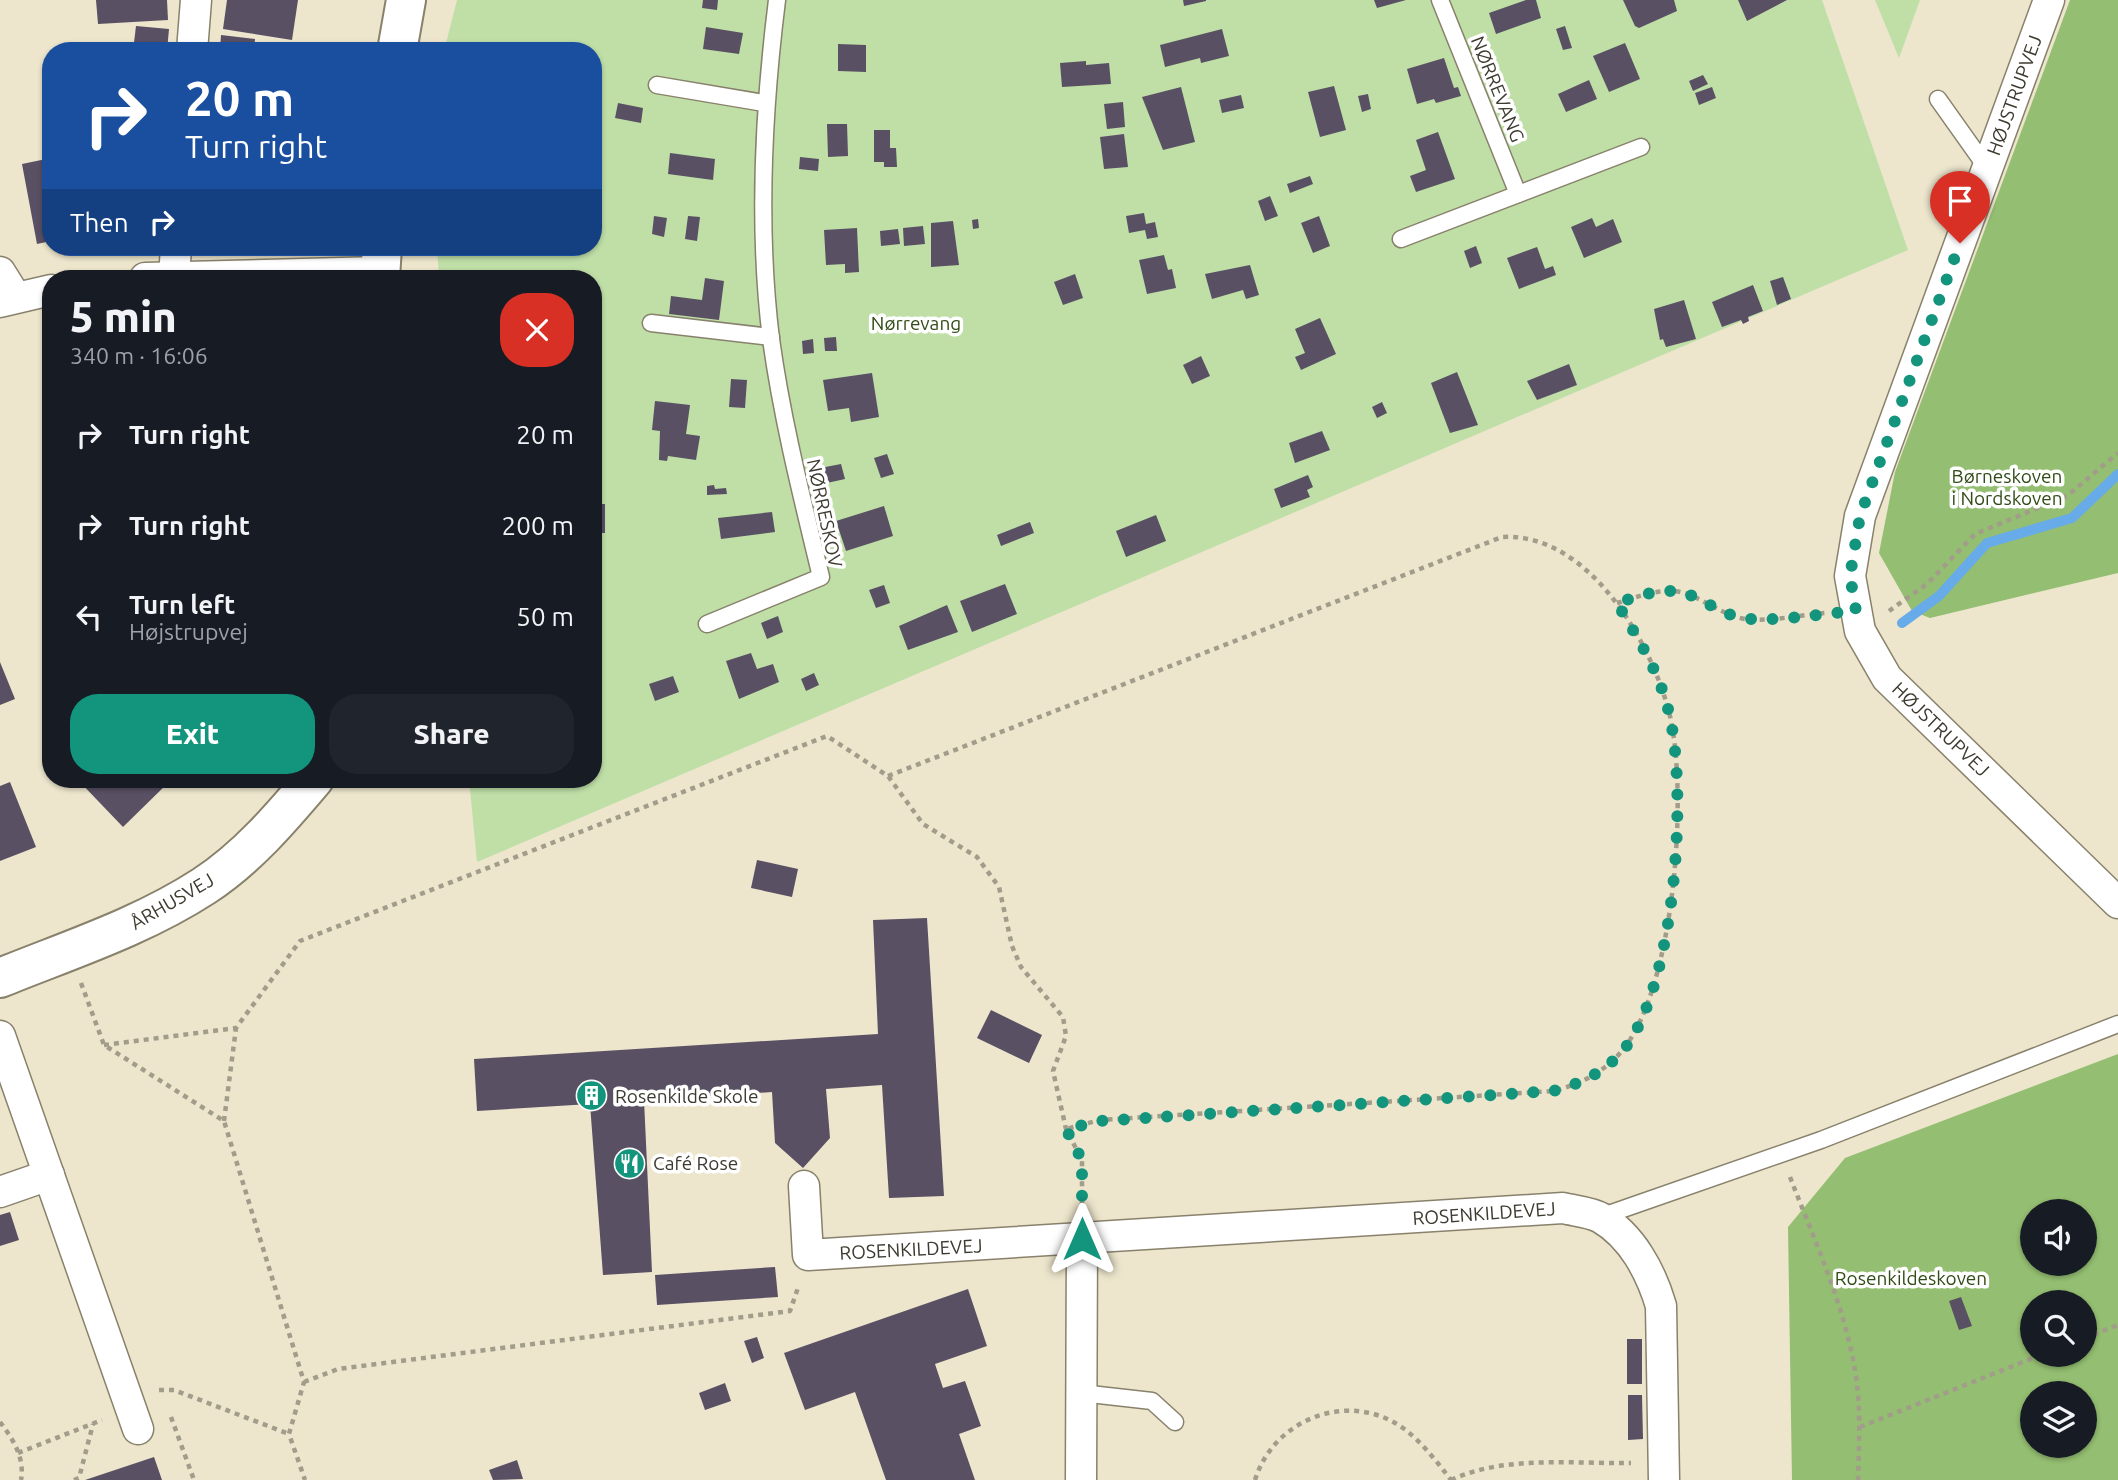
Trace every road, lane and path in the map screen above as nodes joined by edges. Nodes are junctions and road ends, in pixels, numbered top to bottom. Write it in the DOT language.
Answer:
graph roads {
  1 [pos="196,0"];
  2 [pos="406,0"];
  3 [pos="777,0"];
  4 [pos="1440,0"];
  5 [pos="2049,0"];
  6 [pos="193,42"];
  7 [pos="399,42"];
  8 [pos="657,85"];
  9 [pos="1938,99"];
  10 [pos="764,103"];
  11 [pos="1642,147"];
  12 [pos="1987,168"];
  13 [pos="1518,194"];
  14 [pos="1401,239"];
  15 [pos="381,266"];
  16 [pos="309,270"];
  17 [pos="5,290"];
  18 [pos="42,290"];
  19 [pos="651,323"];
  20 [pos="771,337"];
  21 [pos="2118,453"];
  22 [pos="1617,603"];
  23 [pos="1858,621"];
  24 [pos="707,624"];
  25 [pos="888,775"];
  26 [pos="306,788"];
  27 [pos="2118,903"];
  28 [pos="68,950"];
  29 [pos="0,978"];
  30 [pos="2118,1024"];
  31 [pos="236,1028"];
  32 [pos="0,1036"];
  33 [pos="104,1045"];
  34 [pos="224,1121"];
  35 [pos="1066,1129"];
  36 [pos="1781,1154"];
  37 [pos="49,1175"];
  38 [pos="804,1186"];
  39 [pos="0,1192"];
  40 [pos="1600,1217"];
  41 [pos="1082,1239"];
  42 [pos="808,1255"];
  43 [pos="2118,1325"];
  44 [pos="2097,1333"];
  45 [pos="2020,1363"];
  46 [pos="304,1382"];
  47 [pos="162,1390"];
  48 [pos="1081,1393"];
  49 [pos="166,1403"];
  50 [pos="130,1409"];
  51 [pos="171,1416"];
  52 [pos="0,1422"];
  53 [pos="1175,1422"];
  54 [pos="94,1423"];
  55 [pos="1860,1426"];
  56 [pos="289,1434"];
  57 [pos="18,1453"];
  58 [pos="1663,1471"];
  59 [pos="20,1480"];
  60 [pos="74,1480"];
  61 [pos="194,1480"];
  62 [pos="305,1480"];
  63 [pos="1080,1480"];
  64 [pos="1255,1480"];
  65 [pos="1451,1480"];
  66 [pos="1858,1480"];
  1 -- 6 [label="street"];
  2 -- 7 [label="street"];
  3 -- 10 [label="lane, NØRRESKOV"];
  4 -- 13 [label="lane, NØRREVANG"];
  5 -- 12 [label="street, HØJSTRUPVEJ"];
  8 -- 10 [label="lane"];
  9 -- 12 [label="lane"];
  10 -- 20 [label="lane, NØRRESKOV"];
  11 -- 13 [label="lane"];
  12 -- 23 [label="street, HØJSTRUPVEJ"];
  13 -- 14 [label="lane"];
  15 -- 16 [label="street"];
  17 -- 18 [label="street"];
  19 -- 20 [label="lane"];
  20 -- 24 [label="lane, NØRRESKOV"];
  21 -- 23 [label="path"];
  22 -- 23 [label="path"];
  22 -- 25 [label="path"];
  22 -- 35 [label="path"];
  23 -- 27 [label="street, HØJSTRUPVEJ"];
  25 -- 31 [label="path"];
  25 -- 35 [label="path"];
  26 -- 28 [label="street, ÅRHUSVEJ"];
  28 -- 29 [label="street, ÅRHUSVEJ"];
  28 -- 33 [label="path"];
  30 -- 36 [label="lane"];
  31 -- 33 [label="path"];
  31 -- 34 [label="path"];
  32 -- 37 [label="street"];
  33 -- 34 [label="path"];
  34 -- 46 [label="path"];
  35 -- 41 [label="path"];
  36 -- 40 [label="lane"];
  36 -- 55 [label="path"];
  37 -- 39 [label="street"];
  37 -- 50 [label="street"];
  38 -- 42 [label="street"];
  40 -- 41 [label="street, ROSENKILDEVEJ"];
  40 -- 58 [label="street, ROSENKILDEVEJ"];
  41 -- 42 [label="street, ROSENKILDEVEJ"];
  41 -- 48 [label="street"];
  42 -- 46 [label="path"];
  43 -- 44 [label="path"];
  45 -- 55 [label="path"];
  46 -- 56 [label="path"];
  47 -- 49 [label="path"];
  47 -- 50 [label="path"];
  47 -- 56 [label="path"];
  48 -- 53 [label="lane"];
  48 -- 63 [label="street"];
  50 -- 54 [label="path"];
  51 -- 61 [label="path"];
  52 -- 57 [label="path"];
  54 -- 57 [label="path"];
  54 -- 60 [label="path"];
  55 -- 66 [label="path"];
  56 -- 62 [label="path"];
  57 -- 59 [label="path"];
  58 -- 65 [label="path"];
  64 -- 65 [label="path"];
}
